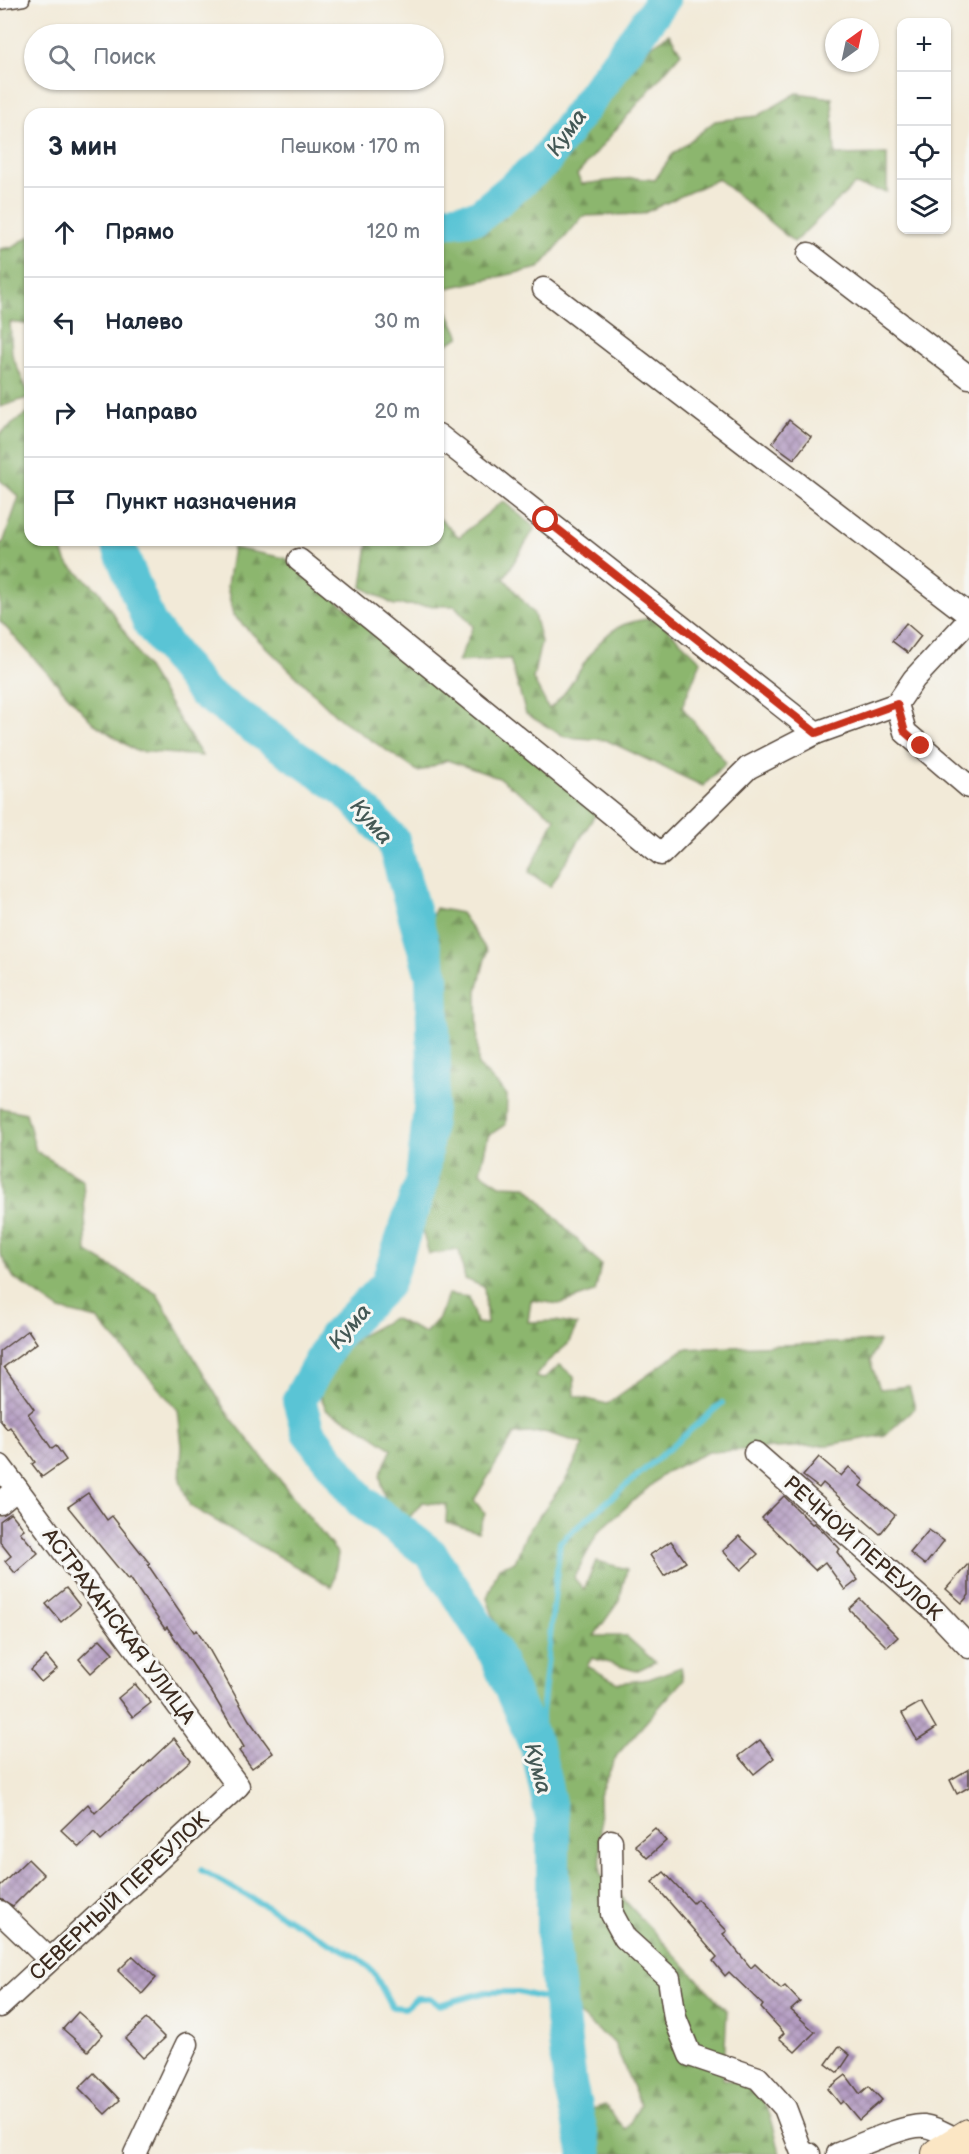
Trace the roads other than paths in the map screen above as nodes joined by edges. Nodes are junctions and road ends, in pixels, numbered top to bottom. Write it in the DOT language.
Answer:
graph roads {
  1 [pos="21,0"];
  2 [pos="0,4"];
  3 [pos="809,254"];
  4 [pos="544,289"];
  5 [pos="969,377"];
  6 [pos="444,440"];
  7 [pos="299,560"];
  8 [pos="969,618"];
  9 [pos="897,704"];
  10 [pos="816,733"];
  11 [pos="969,787"];
  12 [pos="754,1453"];
  13 [pos="0,1466"];
  14 [pos="17,1489"];
  15 [pos="0,1503"];
  16 [pos="969,1647"];
  17 [pos="238,1786"];
  18 [pos="611,1841"];
  19 [pos="0,1912"];
  20 [pos="49,1959"];
  21 [pos="0,2006"];
  22 [pos="188,2044"];
  23 [pos="959,2145"];
  24 [pos="135,2154"];
  25 [pos="809,2154"];
  26 [pos="838,2154"];
  1 -- 2 [label="lane"];
  3 -- 5 [label="street"];
  4 -- 8 [label="street"];
  6 -- 10 [label="street"];
  7 -- 10 [label="street"];
  8 -- 9 [label="street"];
  9 -- 10 [label="street"];
  9 -- 11 [label="street"];
  12 -- 16 [label="street, РЕЧНОЙ ПЕРЕУЛОК"];
  13 -- 14 [label="street, АСТРАХАНСКАЯ УЛИЦА"];
  14 -- 15 [label="street"];
  14 -- 17 [label="street, АСТРАХАНСКАЯ УЛИЦА"];
  17 -- 20 [label="street, СЕВЕРНЫЙ ПЕРЕУЛОК"];
  18 -- 25 [label="street"];
  19 -- 20 [label="street"];
  20 -- 21 [label="street, СЕВЕРНЫЙ ПЕРЕУЛОК"];
  22 -- 24 [label="street"];
  23 -- 26 [label="street"];
}
